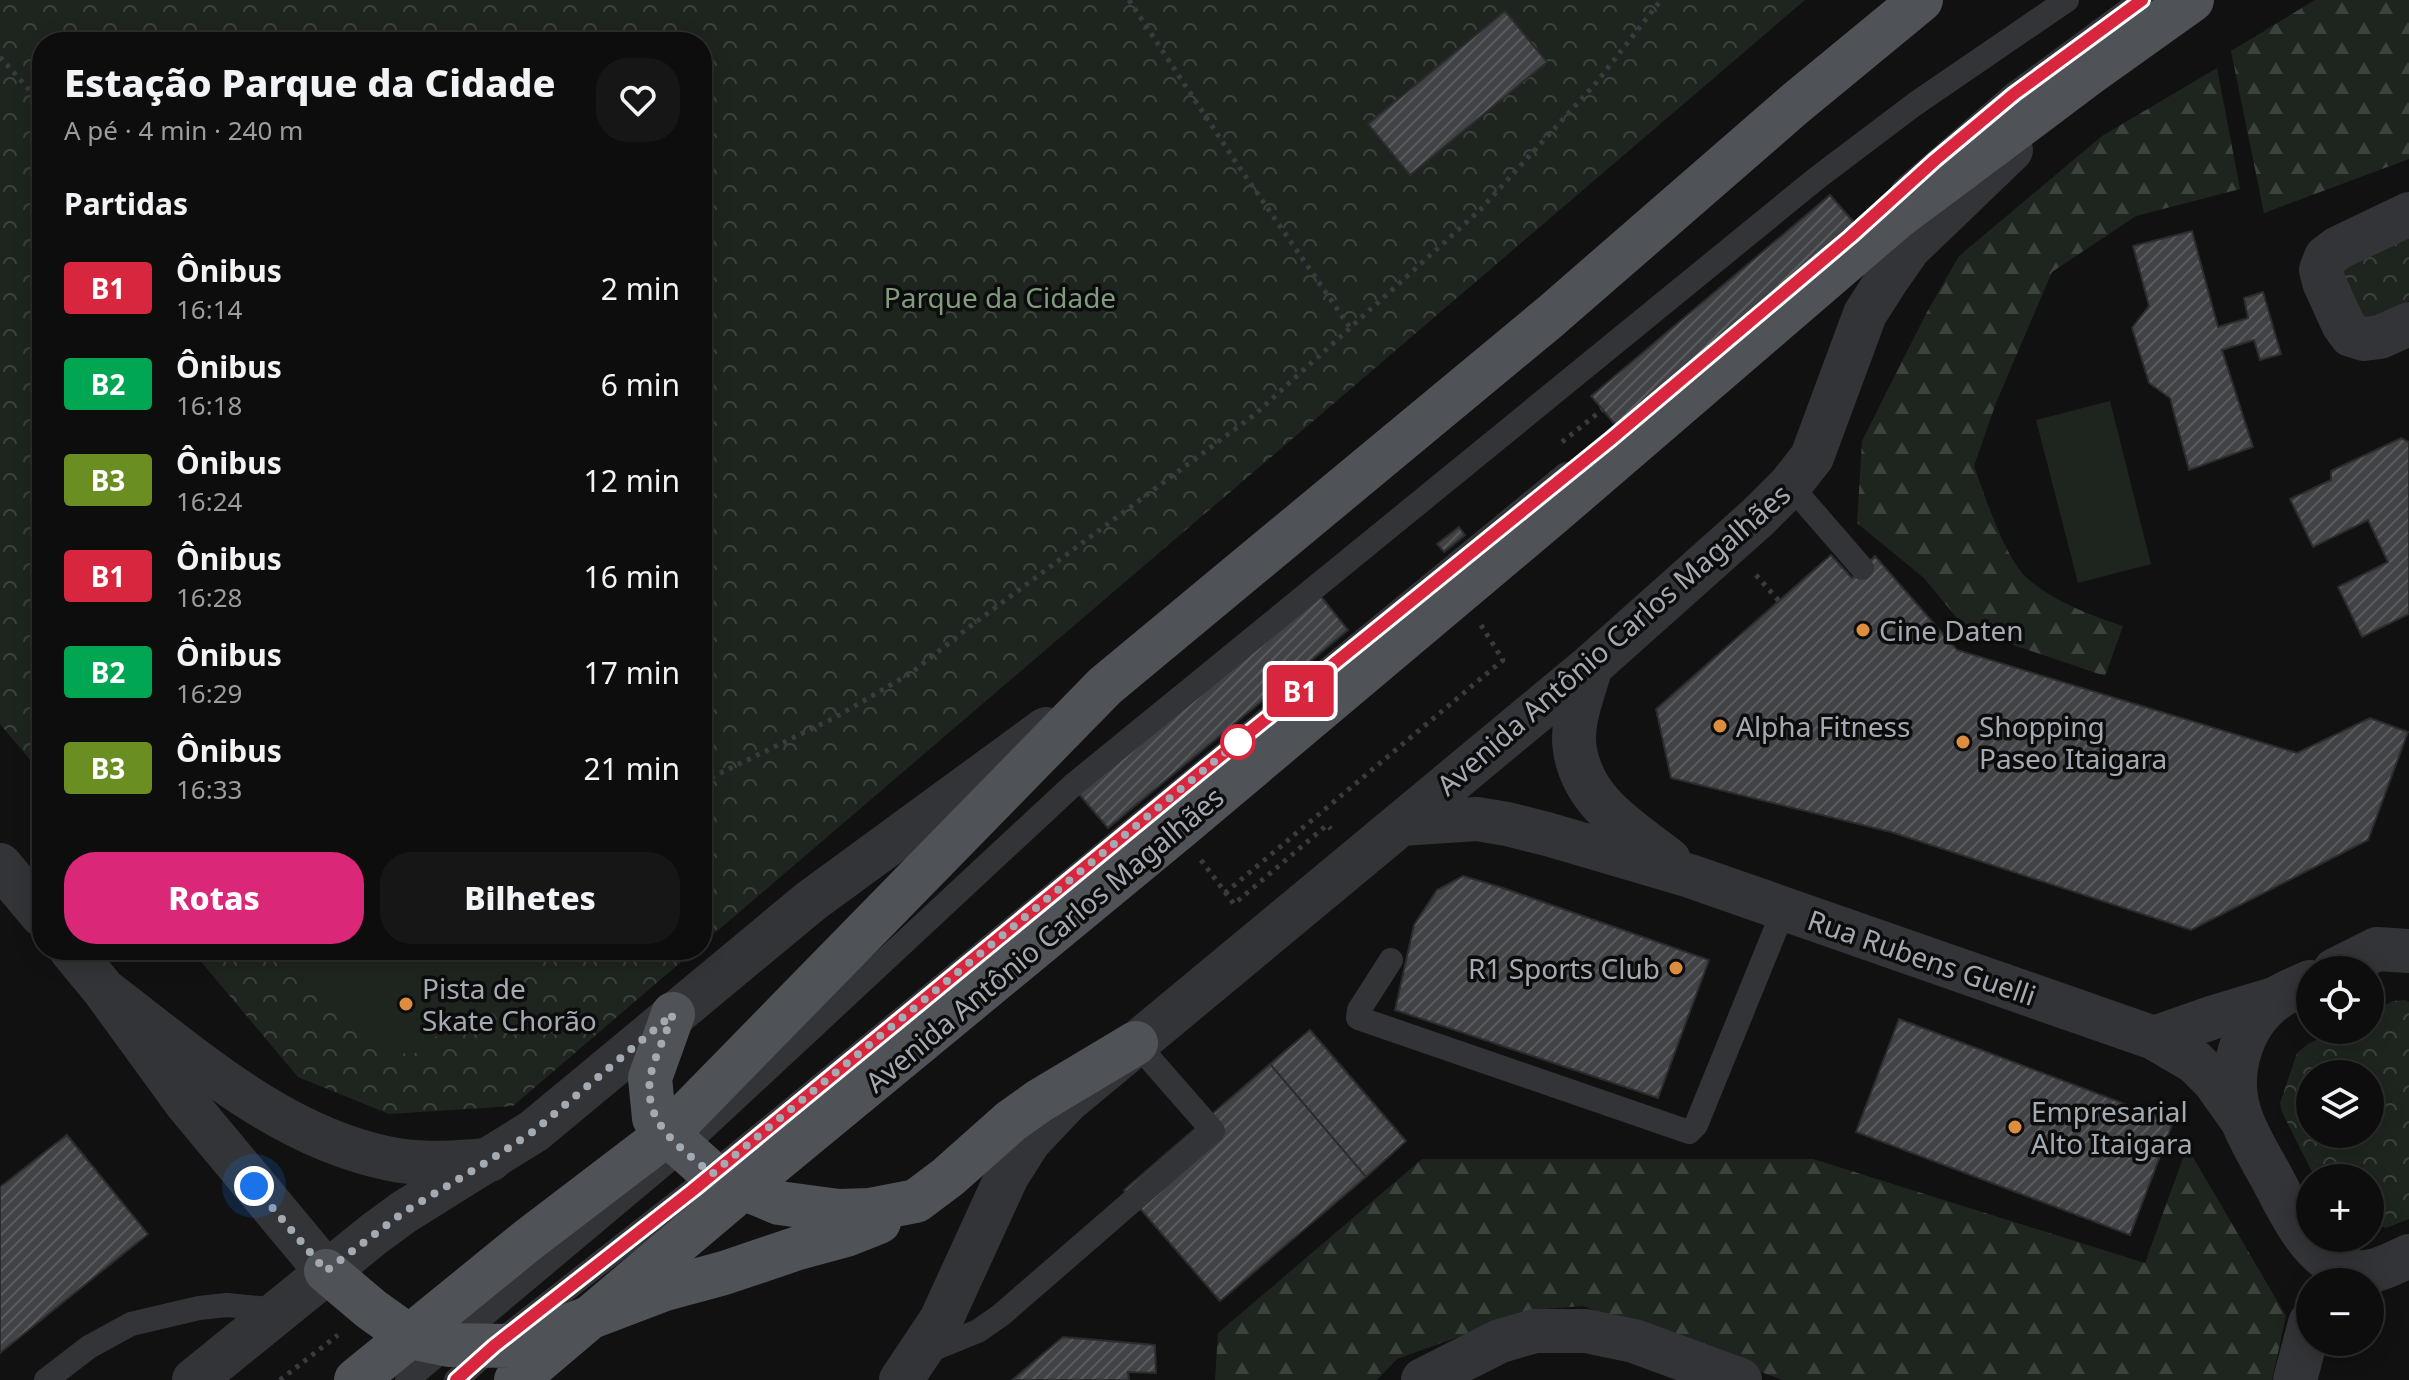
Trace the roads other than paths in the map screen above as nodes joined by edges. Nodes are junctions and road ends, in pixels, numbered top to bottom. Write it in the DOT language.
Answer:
graph roads {
  1 [pos="1921,0"];
  2 [pos="2067,0"];
  3 [pos="2142,0"];
  4 [pos="2192,0"];
  5 [pos="2090,73"];
  6 [pos="2409,214"];
  7 [pos="2409,324"];
  8 [pos="1790,485"];
  9 [pos="1862,568"];
  10 [pos="1591,666"];
  11 [pos="1105,686"];
  12 [pos="1401,824"];
  13 [pos="0,865"];
  14 [pos="1690,876"];
  15 [pos="32,903"];
  16 [pos="1784,909"];
  17 [pos="2398,941"];
  18 [pos="2365,956"];
  19 [pos="79,960"];
  20 [pos="1391,960"];
  21 [pos="104,990"];
  22 [pos="2293,990"];
  23 [pos="673,1014"];
  24 [pos="2154,1038"];
  25 [pos="1136,1043"];
  26 [pos="2241,1119"];
  27 [pos="490,1160"];
  28 [pos="701,1161"];
  29 [pos="916,1201"];
  30 [pos="2409,1256"];
  31 [pos="2318,1267"];
  32 [pos="326,1271"];
  33 [pos="279,1310"];
  34 [pos="594,1314"];
  35 [pos="438,1354"];
  36 [pos="2301,1356"];
  37 [pos="505,1363"];
  38 [pos="910,1368"];
  39 [pos="46,1380"];
  40 [pos="194,1380"];
  41 [pos="356,1380"];
  42 [pos="407,1380"];
  43 [pos="1423,1380"];
  44 [pos="1740,1380"];
  45 [pos="2295,1380"];
  1 -- 11 [label="main road, Avenida Antônio Carlos Magalhães"];
  2 -- 28 [label="lane"];
  3 -- 28 [label="lane"];
  4 -- 5 [label="main road, Avenida Antônio Carlos Magalhães"];
  5 -- 8 [label="street, Avenida Antônio Carlos Magalhães"];
  5 -- 28 [label="main road, Avenida Antônio Carlos Magalhães"];
  6 -- 7 [label="street"];
  8 -- 9 [label="lane"];
  8 -- 10 [label="street, Avenida Antônio Carlos Magalhães"];
  10 -- 12 [label="street, Avenida Antônio Carlos Magalhães"];
  10 -- 14 [label="street, Rua Rubens Guelli"];
  11 -- 23 [label="street, Avenida Antônio Carlos Magalhães"];
  11 -- 28 [label="main road, Avenida Antônio Carlos Magalhães"];
  12 -- 14 [label="street, Rua Rubens Guelli"];
  12 -- 25 [label="street, Avenida Antônio Carlos Magalhães"];
  13 -- 15 [label="street"];
  14 -- 16 [label="street, Rua Rubens Guelli"];
  16 -- 20 [label="lane"];
  16 -- 24 [label="street, Rua Rubens Guelli"];
  17 -- 18 [label="street"];
  19 -- 21 [label="street"];
  21 -- 27 [label="street"];
  21 -- 32 [label="street"];
  22 -- 24 [label="street"];
  22 -- 26 [label="street"];
  23 -- 27 [label="street, Avenida Antônio Carlos Magalhães"];
  23 -- 28 [label="main road"];
  24 -- 26 [label="street, Rua Rubens Guelli"];
  25 -- 29 [label="main road"];
  25 -- 38 [label="street, Avenida Antônio Carlos Magalhães"];
  25 -- 38 [label="lane"];
  26 -- 31 [label="street"];
  27 -- 32 [label="street, Avenida Antônio Carlos Magalhães"];
  28 -- 29 [label="main road"];
  28 -- 34 [label="main road, Avenida Antônio Carlos Magalhães"];
  28 -- 35 [label="main road, Avenida Antônio Carlos Magalhães"];
  28 -- 37 [label="lane"];
  29 -- 34 [label="main road"];
  30 -- 31 [label="street"];
  32 -- 33 [label="street, Avenida Antônio Carlos Magalhães"];
  32 -- 35 [label="main road"];
  33 -- 39 [label="lane"];
  33 -- 40 [label="street, Avenida Antônio Carlos Magalhães"];
  34 -- 37 [label="main road"];
  35 -- 37 [label="main road"];
  35 -- 41 [label="main road, Avenida Antônio Carlos Magalhães"];
  35 -- 42 [label="lane"];
  36 -- 45 [label="street"];
  43 -- 44 [label="street"];
}
